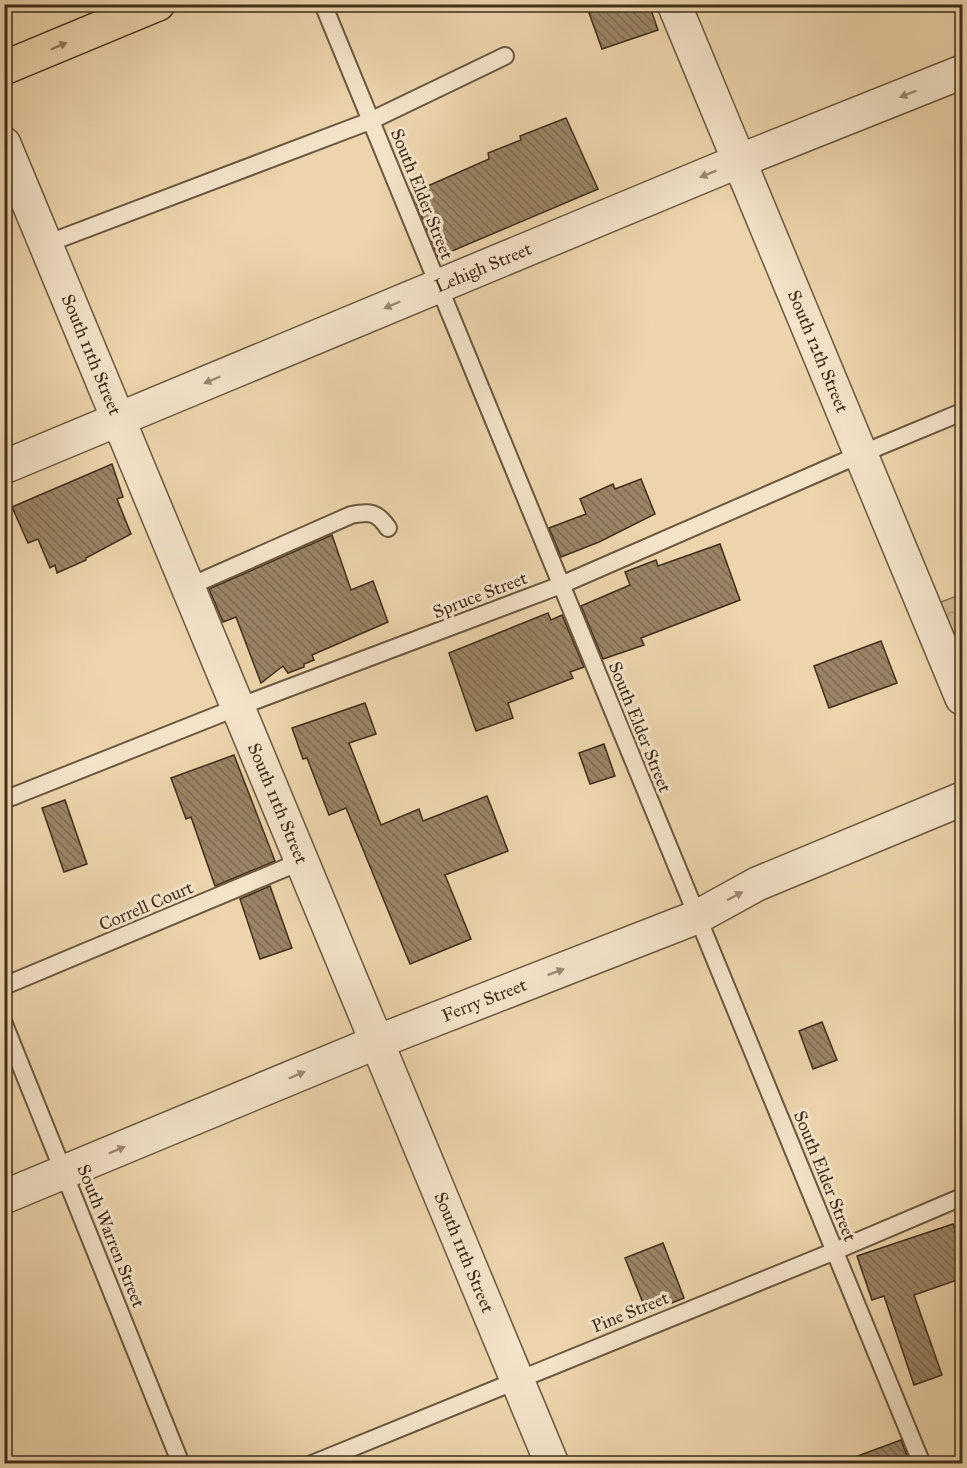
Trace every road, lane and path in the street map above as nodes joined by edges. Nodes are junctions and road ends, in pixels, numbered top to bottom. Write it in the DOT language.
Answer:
graph roads {
  1 [pos="158,4"];
  2 [pos="323,4"];
  3 [pos="674,4"];
  4 [pos="505,56"];
  5 [pos="4,68"];
  6 [pos="963,72"];
  7 [pos="370,121"];
  8 [pos="4,144"];
  9 [pos="739,161"];
  10 [pos="46,244"];
  11 [pos="438,286"];
  12 [pos="963,412"];
  13 [pos="118,419"];
  14 [pos="861,454"];
  15 [pos="4,467"];
  16 [pos="388,528"];
  17 [pos="561,585"];
  18 [pos="188,587"];
  19 [pos="963,698"];
  20 [pos="238,707"];
  21 [pos="963,799"];
  22 [pos="4,800"];
  23 [pos="302,861"];
  24 [pos="697,917"];
  25 [pos="4,986"];
  26 [pos="4,1024"];
  27 [pos="377,1042"];
  28 [pos="64,1172"];
  29 [pos="4,1197"];
  30 [pos="963,1197"];
  31 [pos="835,1251"];
  32 [pos="517,1379"];
  33 [pos="181,1464"];
  34 [pos="312,1464"];
  35 [pos="552,1464"];
  36 [pos="922,1464"];
  5 -- 1 [label="main road, one-way"];
  2 -- 7 [label="lane, South Elder Street"];
  3 -- 9 [label="street, South 12th Street"];
  4 -- 7 [label="lane"];
  6 -- 9 [label="street, Lehigh Street, one-way"];
  7 -- 10 [label="lane"];
  7 -- 11 [label="lane, South Elder Street"];
  8 -- 10 [label="street, South 11th Street"];
  9 -- 11 [label="street, Lehigh Street, one-way"];
  9 -- 14 [label="street, South 12th Street"];
  10 -- 13 [label="street, South 11th Street"];
  11 -- 13 [label="street, Lehigh Street, one-way"];
  11 -- 17 [label="lane, South Elder Street"];
  12 -- 14 [label="lane, Spruce Street"];
  13 -- 15 [label="street, Lehigh Street"];
  13 -- 18 [label="street, South 11th Street"];
  14 -- 17 [label="lane, Spruce Street"];
  14 -- 19 [label="street, South 12th Street"];
  16 -- 18 [label="lane"];
  17 -- 20 [label="lane, Spruce Street"];
  17 -- 24 [label="lane, South Elder Street"];
  18 -- 20 [label="street, South 11th Street"];
  20 -- 22 [label="lane, Spruce Street"];
  20 -- 23 [label="street, South 11th Street"];
  24 -- 21 [label="street, Ferry Street, one-way"];
  23 -- 25 [label="lane, Correll Court"];
  23 -- 27 [label="street, South 11th Street"];
  27 -- 24 [label="street, Ferry Street, one-way"];
  24 -- 31 [label="lane, South Elder Street"];
  26 -- 28 [label="lane, South Warren Street"];
  28 -- 27 [label="street, Ferry Street, one-way"];
  27 -- 32 [label="street, South 11th Street"];
  28 -- 29 [label="street, Ferry Street"];
  28 -- 33 [label="lane, South Warren Street"];
  30 -- 31 [label="lane, Pine Street"];
  31 -- 32 [label="lane, Pine Street"];
  31 -- 36 [label="lane, South Elder Street"];
  32 -- 34 [label="lane, Pine Street"];
  32 -- 35 [label="street, South 11th Street"];
}
